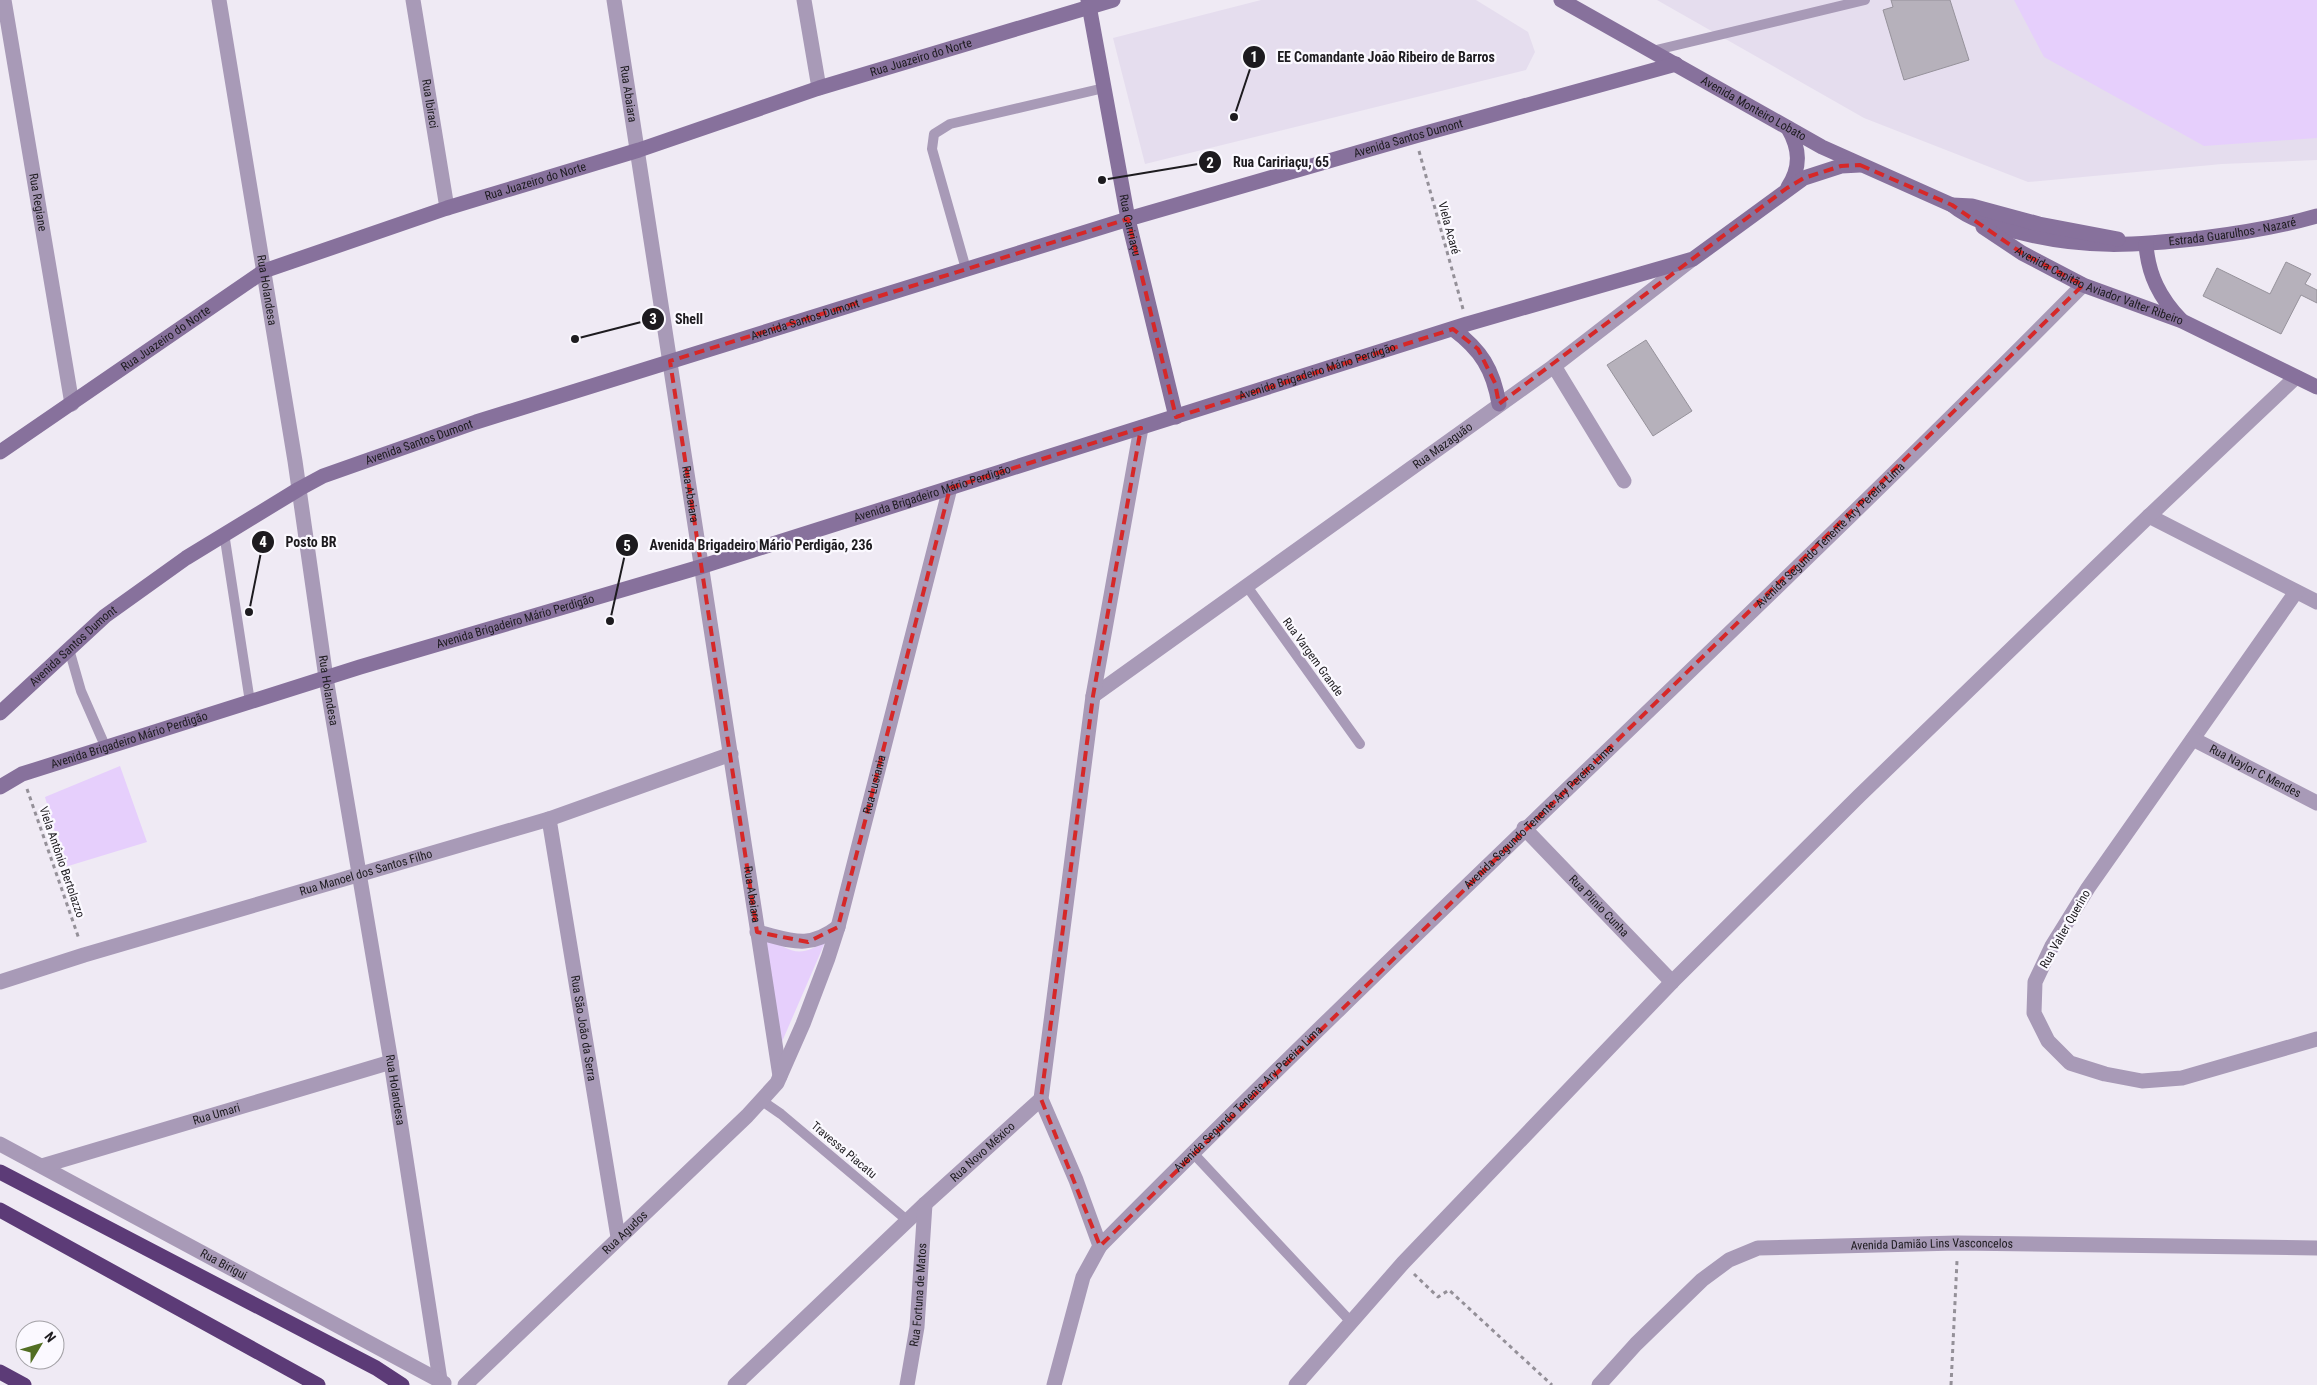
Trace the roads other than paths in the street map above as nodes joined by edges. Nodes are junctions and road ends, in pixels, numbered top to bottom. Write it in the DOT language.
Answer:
graph roads {
  1 [pos="4,0"];
  2 [pos="219,0"];
  3 [pos="413,0"];
  4 [pos="614,0"];
  5 [pos="804,0"];
  6 [pos="1113,0"];
  7 [pos="1560,0"];
  8 [pos="1865,0"];
  9 [pos="1088,3"];
  10 [pos="1652,51"];
  11 [pos="1676,64"];
  12 [pos="819,88"];
  13 [pos="1104,88"];
  14 [pos="1788,128"];
  15 [pos="639,150"];
  16 [pos="1860,165"];
  17 [pos="1787,188"];
  18 [pos="1952,206"];
  19 [pos="447,208"];
  20 [pos="2317,216"];
  21 [pos="1969,218"];
  22 [pos="1128,219"];
  23 [pos="2146,244"];
  24 [pos="1693,259"];
  25 [pos="966,269"];
  26 [pos="264,271"];
  27 [pos="2083,285"];
  28 [pos="2182,321"];
  29 [pos="1460,326"];
  30 [pos="670,361"];
  31 [pos="1554,366"];
  32 [pos="2296,377"];
  33 [pos="2317,387"];
  34 [pos="72,404"];
  35 [pos="1500,404"];
  36 [pos="1176,417"];
  37 [pos="1141,428"];
  38 [pos="0,452"];
  39 [pos="1624,481"];
  40 [pos="299,488"];
  41 [pos="950,488"];
  42 [pos="2149,516"];
  43 [pos="224,534"];
  44 [pos="700,567"];
  45 [pos="1246,585"];
  46 [pos="2296,592"];
  47 [pos="2317,602"];
  48 [pos="69,649"];
  49 [pos="326,678"];
  50 [pos="1093,696"];
  51 [pos="250,702"];
  52 [pos="0,713"];
  53 [pos="2193,738"];
  54 [pos="1360,744"];
  55 [pos="106,748"];
  56 [pos="731,754"];
  57 [pos="0,787"];
  58 [pos="2317,803"];
  59 [pos="549,820"];
  60 [pos="1524,828"];
  61 [pos="359,874"];
  62 [pos="838,926"];
  63 [pos="757,932"];
  64 [pos="0,982"];
  65 [pos="1672,982"];
  66 [pos="2317,1039"];
  67 [pos="391,1062"];
  68 [pos="780,1076"];
  69 [pos="1041,1099"];
  70 [pos="762,1101"];
  71 [pos="0,1144"];
  72 [pos="1193,1152"];
  73 [pos="42,1166"];
  74 [pos="0,1172"];
  75 [pos="925,1204"];
  76 [pos="0,1210"];
  77 [pos="908,1221"];
  78 [pos="618,1237"];
  79 [pos="1100,1246"];
  80 [pos="2317,1248"];
  81 [pos="1352,1323"];
  82 [pos="0,1372"];
  83 [pos="444,1383"];
  84 [pos="24,1385"];
  85 [pos="318,1385"];
  86 [pos="402,1385"];
  87 [pos="465,1385"];
  88 [pos="735,1385"];
  89 [pos="907,1385"];
  90 [pos="1054,1385"];
  91 [pos="1296,1385"];
  92 [pos="1599,1385"];
  1 -- 34 [label="street, Rua Regiane"];
  2 -- 26 [label="street, Rua Holandesa"];
  3 -- 19 [label="street, Rua Ibiraci"];
  4 -- 15 [label="street, Rua Abaiara"];
  5 -- 12 [label="street"];
  6 -- 9 [label="main road, Rua Juazeiro do Norte"];
  7 -- 10 [label="main road, Avenida Monteiro Lobato"];
  8 -- 10 [label="lane"];
  9 -- 12 [label="main road, Rua Juazeiro do Norte"];
  9 -- 13 [label="main road, Rua Caririaçu"];
  10 -- 11 [label="main road, Avenida Monteiro Lobato"];
  11 -- 14 [label="main road, Avenida Monteiro Lobato"];
  11 -- 22 [label="main road, Avenida Santos Dumont"];
  12 -- 15 [label="main road, Rua Juazeiro do Norte"];
  13 -- 22 [label="main road, Rua Caririaçu"];
  13 -- 25 [label="lane"];
  14 -- 16 [label="main road, Avenida Monteiro Lobato"];
  14 -- 17 [label="main road"];
  15 -- 19 [label="main road, Rua Juazeiro do Norte"];
  15 -- 30 [label="street, Rua Abaiara"];
  16 -- 17 [label="main road"];
  16 -- 18 [label="main road, Avenida Monteiro Lobato"];
  17 -- 24 [label="main road, Rua Mazaguão"];
  18 -- 21 [label="main road, Avenida Monteiro Lobato"];
  18 -- 23 [label="main road, Avenida Monteiro Lobato"];
  19 -- 26 [label="main road, Rua Juazeiro do Norte"];
  20 -- 23 [label="main road, Estrada Guarulhos - Nazaré"];
  21 -- 23 [label="main road, Avenida Monteiro Lobato"];
  21 -- 27 [label="main road, Avenida Capitão Aviador Valter Ribeiro"];
  22 -- 25 [label="main road, Avenida Santos Dumont"];
  22 -- 36 [label="main road, Rua Caririaçu"];
  23 -- 28 [label="main road, Avenida Capitão Aviador Valter Ribeiro"];
  24 -- 29 [label="main road, Avenida Brigadeiro Mário Perdigão"];
  24 -- 31 [label="street, Rua Mazaguão"];
  25 -- 30 [label="main road, Avenida Santos Dumont"];
  26 -- 34 [label="main road, Rua Juazeiro do Norte"];
  26 -- 40 [label="street, Rua Holandesa"];
  27 -- 28 [label="main road, Avenida Capitão Aviador Valter Ribeiro"];
  27 -- 60 [label="street, Avenida Segundo Tenente Ary Pereira Lima"];
  28 -- 32 [label="main road"];
  29 -- 35 [label="main road"];
  29 -- 36 [label="main road, Avenida Brigadeiro Mário Perdigão"];
  30 -- 40 [label="main road, Avenida Santos Dumont"];
  30 -- 44 [label="street, Rua Abaiara"];
  31 -- 35 [label="street, Rua Mazaguão"];
  31 -- 39 [label="street"];
  32 -- 33 [label="main road"];
  32 -- 42 [label="street"];
  34 -- 38 [label="main road, Rua Juazeiro do Norte"];
  35 -- 45 [label="street, Rua Mazaguão"];
  36 -- 37 [label="main road, Avenida Brigadeiro Mário Perdigão"];
  37 -- 41 [label="main road, Avenida Brigadeiro Mário Perdigão"];
  37 -- 50 [label="street"];
  40 -- 43 [label="main road, Avenida Santos Dumont"];
  40 -- 49 [label="street, Rua Holandesa"];
  41 -- 44 [label="main road, Avenida Brigadeiro Mário Perdigão"];
  41 -- 62 [label="street, Rua Lusiania"];
  42 -- 46 [label="street"];
  42 -- 65 [label="street"];
  43 -- 48 [label="main road, Avenida Santos Dumont"];
  43 -- 51 [label="lane"];
  44 -- 49 [label="main road, Avenida Brigadeiro Mário Perdigão"];
  44 -- 56 [label="street, Rua Abaiara"];
  45 -- 50 [label="street, Rua Mazaguão"];
  45 -- 54 [label="lane, Rua Vargem Grande"];
  46 -- 47 [label="street"];
  46 -- 53 [label="street, Rua Valter Querino"];
  48 -- 52 [label="main road, Avenida Santos Dumont"];
  48 -- 55 [label="lane"];
  49 -- 51 [label="main road, Avenida Brigadeiro Mário Perdigão"];
  49 -- 61 [label="street, Rua Holandesa"];
  50 -- 69 [label="street"];
  51 -- 55 [label="main road, Avenida Brigadeiro Mário Perdigão"];
  53 -- 58 [label="street, Rua Naylor C Mendes"];
  53 -- 66 [label="street, Rua Valter Querino"];
  55 -- 57 [label="main road, Avenida Brigadeiro Mário Perdigão"];
  56 -- 59 [label="street, Rua Manoel dos Santos Filho"];
  56 -- 63 [label="street, Rua Abaiara"];
  59 -- 61 [label="street, Rua Manoel dos Santos Filho"];
  59 -- 78 [label="street, Rua São João da Serra"];
  60 -- 65 [label="street, Rua Plinio Cunha"];
  60 -- 72 [label="street, Avenida Segundo Tenente Ary Pereira Lima"];
  61 -- 64 [label="street, Rua Manoel dos Santos Filho"];
  61 -- 67 [label="street, Rua Holandesa"];
  62 -- 63 [label="street"];
  62 -- 68 [label="street, Rua Lusiania"];
  63 -- 68 [label="street, Rua Abaiara"];
  65 -- 81 [label="street"];
  67 -- 73 [label="street, Rua Umari"];
  67 -- 83 [label="street, Rua Holandesa"];
  68 -- 70 [label="street, Rua Agudos"];
  69 -- 75 [label="street, Rua Novo México"];
  69 -- 79 [label="street"];
  70 -- 77 [label="lane, Travessa Piacatu"];
  70 -- 78 [label="street, Rua Agudos"];
  71 -- 73 [label="street, Rua Birigui"];
  72 -- 79 [label="street, Avenida Segundo Tenente Ary Pereira Lima"];
  72 -- 81 [label="lane"];
  73 -- 83 [label="street, Rua Birigui"];
  74 -- 86 [label="highway"];
  75 -- 77 [label="street, Rua Novo México"];
  75 -- 89 [label="street, Rua Fortuna de Matos"];
  76 -- 85 [label="highway"];
  77 -- 88 [label="street, Rua Novo México"];
  78 -- 87 [label="street, Rua Agudos"];
  79 -- 90 [label="street, Avenida Segundo Tenente Ary Pereira Lima"];
  80 -- 92 [label="street, Avenida Damião Lins Vasconcelos"];
  81 -- 91 [label="street"];
  82 -- 84 [label="highway"];
}
